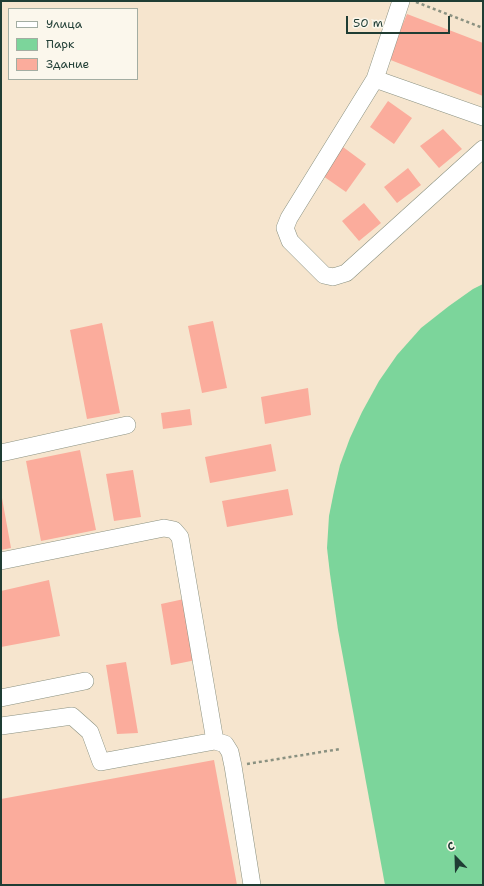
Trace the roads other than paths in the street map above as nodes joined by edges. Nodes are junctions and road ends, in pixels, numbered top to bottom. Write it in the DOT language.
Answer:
graph roads {
  1 [pos="402,1"];
  2 [pos="375,79"];
  3 [pos="483,117"];
  4 [pos="483,149"];
  5 [pos="127,425"];
  6 [pos="1,453"];
  7 [pos="1,561"];
  8 [pos="85,681"];
  9 [pos="1,698"];
  10 [pos="1,726"];
  11 [pos="215,741"];
  12 [pos="252,885"];
  1 -- 2 [label="lane"];
  2 -- 3 [label="lane"];
  2 -- 4 [label="lane"];
  5 -- 6 [label="lane"];
  7 -- 11 [label="lane"];
  8 -- 9 [label="lane"];
  10 -- 11 [label="lane"];
  11 -- 12 [label="lane"];
}
